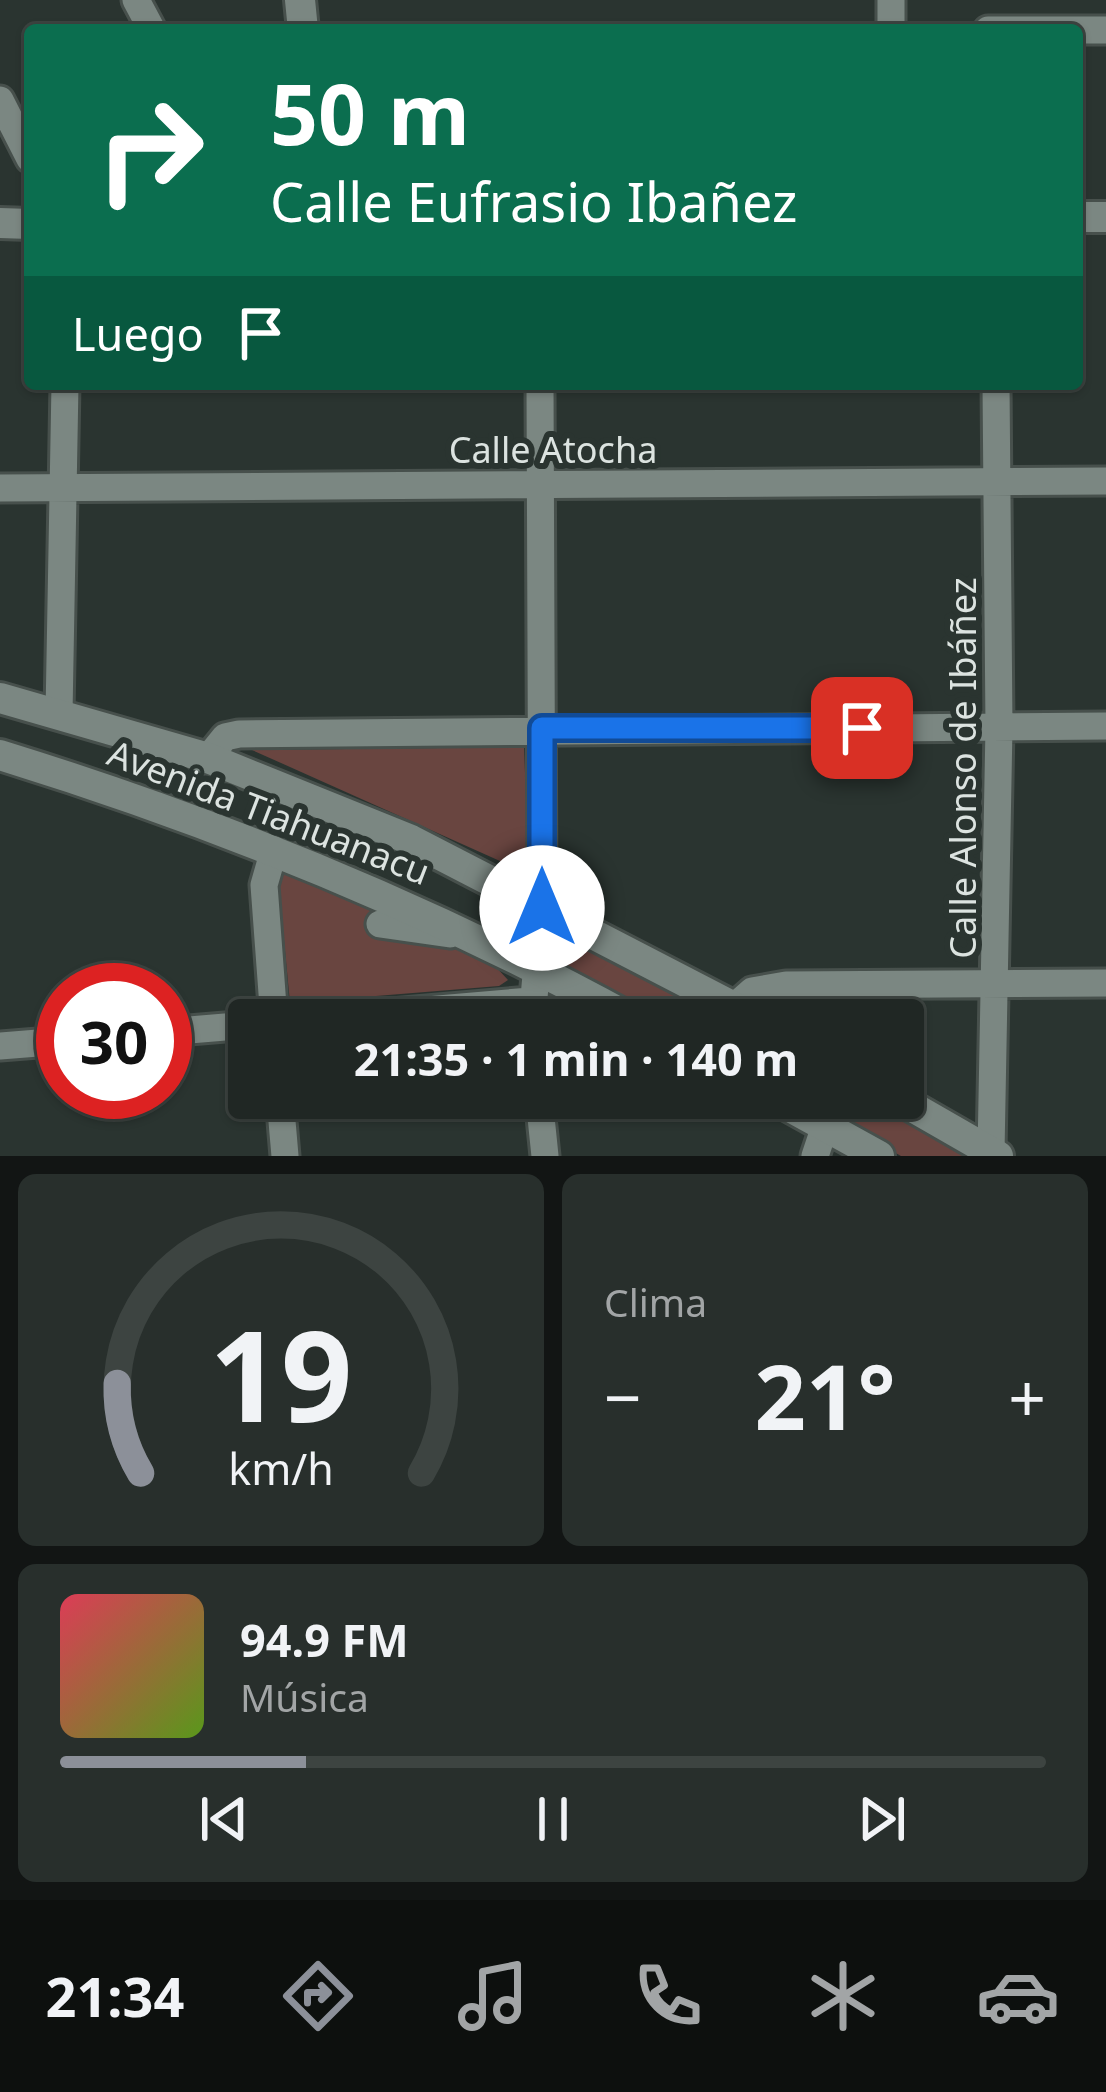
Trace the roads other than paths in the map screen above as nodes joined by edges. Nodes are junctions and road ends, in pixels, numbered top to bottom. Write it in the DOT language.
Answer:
graph roads {
  1 [pos="0,100"];
  2 [pos="24,147"];
  3 [pos="65,390"];
  4 [pos="539,390"];
  5 [pos="997,390"];
  6 [pos="1106,482"];
  7 [pos="999,484"];
  8 [pos="541,485"];
  9 [pos="0,488"];
  10 [pos="66,488"];
  11 [pos="0,698"];
  12 [pos="59,714"];
  13 [pos="1106,726"];
  14 [pos="542,728"];
  15 [pos="999,728"];
  16 [pos="0,755"];
  17 [pos="208,758"];
  18 [pos="274,850"];
  19 [pos="542,908"];
  20 [pos="380,924"];
  21 [pos="472,937"];
  22 [pos="532,965"];
  23 [pos="996,982"];
  24 [pos="1106,983"];
  25 [pos="273,999"];
  26 [pos="531,999"];
  27 [pos="594,999"];
  28 [pos="720,999"];
  29 [pos="750,999"];
  30 [pos="228,1027"];
  31 [pos="192,1030"];
  32 [pos="36,1043"];
  33 [pos="0,1046"];
  34 [pos="924,1114"];
  35 [pos="282,1119"];
  36 [pos="541,1119"];
  37 [pos="796,1119"];
  38 [pos="820,1141"];
  39 [pos="995,1154"];
  40 [pos="285,1156"];
  41 [pos="545,1156"];
  42 [pos="879,1156"];
  1 -- 2 [label="street"];
  3 -- 10 [label="street"];
  4 -- 8 [label="street"];
  5 -- 7 [label="street, Calle Alonso de Ibáñez"];
  6 -- 7 [label="street, Calle Atocha"];
  7 -- 8 [label="street, Calle Atocha"];
  7 -- 15 [label="street, Calle Alonso de Ibáñez"];
  8 -- 10 [label="street, Calle Atocha"];
  8 -- 14 [label="street"];
  9 -- 10 [label="street, Calle Atocha"];
  10 -- 12 [label="street"];
  11 -- 12 [label="main road, Avenida Tiahuanacu"];
  12 -- 17 [label="main road, Avenida Tiahuanacu"];
  13 -- 15 [label="street"];
  14 -- 15 [label="street"];
  14 -- 17 [label="street"];
  14 -- 19 [label="street"];
  15 -- 23 [label="street, Calle Alonso de Ibáñez"];
  16 -- 18 [label="main road, Avenida Tiahuanacu"];
  17 -- 19 [label="main road, Avenida Tiahuanacu"];
  18 -- 21 [label="main road, Avenida Tiahuanacu"];
  18 -- 25 [label="street"];
  19 -- 22 [label="street"];
  19 -- 28 [label="main road, Avenida Tiahuanacu"];
  20 -- 21 [label="street"];
  21 -- 22 [label="main road, Avenida Tiahuanacu"];
  22 -- 26 [label="street"];
  22 -- 27 [label="main road, Avenida Tiahuanacu"];
  23 -- 24 [label="street"];
  23 -- 29 [label="street"];
  23 -- 39 [label="street, Calle Alonso de Ibáñez"];
  30 -- 31 [label="street"];
  32 -- 33 [label="street"];
  34 -- 39 [label="main road"];
  35 -- 40 [label="street"];
  36 -- 41 [label="street"];
  37 -- 38 [label="main road"];
  38 -- 42 [label="main road"];
}
